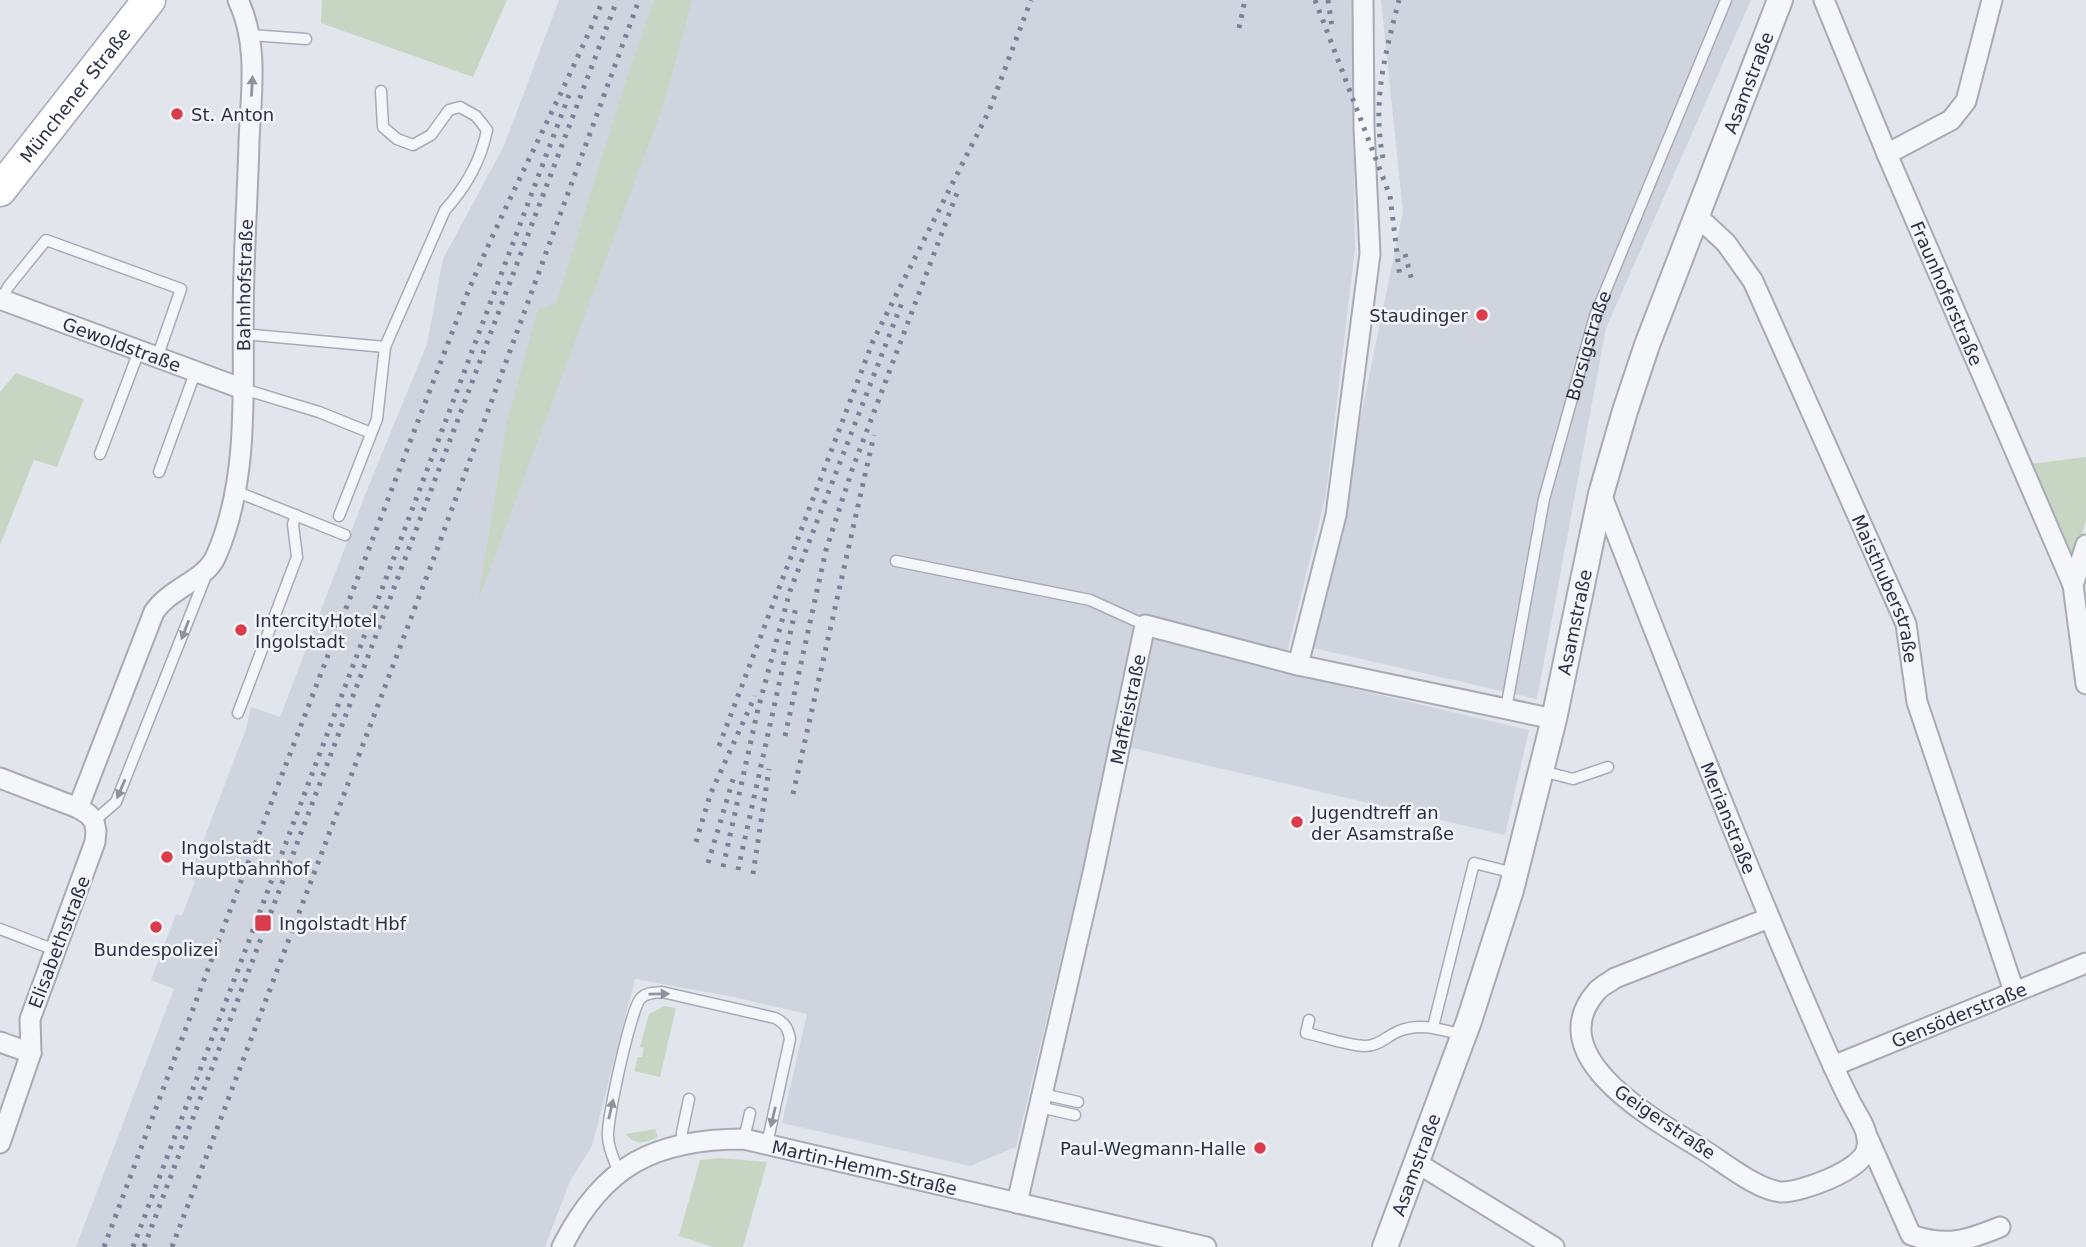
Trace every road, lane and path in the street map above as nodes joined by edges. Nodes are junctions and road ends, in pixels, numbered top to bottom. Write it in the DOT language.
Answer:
graph roads {
  1 [pos="149,0"];
  2 [pos="238,0"];
  3 [pos="1363,0"];
  4 [pos="1726,0"];
  5 [pos="1780,0"];
  6 [pos="1824,0"];
  7 [pos="1992,0"];
  8 [pos="248,35"];
  9 [pos="306,39"];
  10 [pos="381,91"];
  11 [pos="1887,154"];
  12 [pos="0,190"];
  13 [pos="1697,216"];
  14 [pos="1,300"];
  15 [pos="243,334"];
  16 [pos="385,347"];
  17 [pos="148,355"];
  18 [pos="195,373"];
  19 [pos="243,389"];
  20 [pos="371,433"];
  21 [pos="100,454"];
  22 [pos="159,472"];
  23 [pos="234,491"];
  24 [pos="1601,494"];
  25 [pos="296,515"];
  26 [pos="339,516"];
  27 [pos="345,535"];
  28 [pos="2086,545"];
  29 [pos="896,561"];
  30 [pos="209,566"];
  31 [pos="2073,585"];
  32 [pos="1145,625"];
  33 [pos="1298,665"];
  34 [pos="2086,684"];
  35 [pos="1506,709"];
  36 [pos="238,713"];
  37 [pos="1554,719"];
  38 [pos="1608,767"];
  39 [pos="1542,770"];
  40 [pos="0,778"];
  41 [pos="78,808"];
  42 [pos="94,821"];
  43 [pos="1515,873"];
  44 [pos="1769,918"];
  45 [pos="0,929"];
  46 [pos="55,950"];
  47 [pos="2086,963"];
  48 [pos="2014,991"];
  49 [pos="1309,1020"];
  50 [pos="1433,1027"];
  51 [pos="1464,1035"];
  52 [pos="0,1042"];
  53 [pos="31,1053"];
  54 [pos="1833,1066"];
  55 [pos="689,1099"];
  56 [pos="1041,1101"];
  57 [pos="1078,1102"];
  58 [pos="750,1113"];
  59 [pos="1075,1115"];
  60 [pos="744,1139"];
  61 [pos="0,1143"];
  62 [pos="682,1143"];
  63 [pos="767,1144"];
  64 [pos="1867,1144"];
  65 [pos="1417,1163"];
  66 [pos="619,1173"];
  67 [pos="1017,1203"];
  68 [pos="2000,1227"];
  69 [pos="562,1247"];
  70 [pos="1206,1247"];
  71 [pos="1385,1247"];
  72 [pos="1554,1247"];
  1 -- 12 [label="main road, Münchener Straße"];
  2 -- 8 [label="street, Bahnhofstraße"];
  3 -- 33 [label="street"];
  4 -- 35 [label="lane, Borsigstraße"];
  5 -- 13 [label="street, Asamstraße"];
  6 -- 11 [label="street, Fraunhoferstraße"];
  7 -- 11 [label="street"];
  8 -- 9 [label="lane"];
  15 -- 8 [label="street, Bahnhofstraße, one-way"];
  10 -- 16 [label="lane"];
  11 -- 31 [label="street, Fraunhoferstraße"];
  13 -- 24 [label="street, Asamstraße"];
  13 -- 48 [label="street, Maisthuberstraße"];
  14 -- 17 [label="street, Gewoldstraße"];
  14 -- 17 [label="lane"];
  15 -- 16 [label="lane"];
  15 -- 19 [label="street, Bahnhofstraße"];
  16 -- 20 [label="lane"];
  17 -- 18 [label="street, Gewoldstraße"];
  17 -- 21 [label="lane"];
  18 -- 19 [label="street, Gewoldstraße"];
  18 -- 22 [label="lane"];
  19 -- 20 [label="lane"];
  19 -- 23 [label="street, Bahnhofstraße"];
  20 -- 26 [label="lane"];
  23 -- 25 [label="lane"];
  23 -- 30 [label="street, Bahnhofstraße"];
  24 -- 37 [label="street, Asamstraße"];
  24 -- 44 [label="street, Merianstraße"];
  25 -- 27 [label="lane"];
  25 -- 36 [label="lane"];
  28 -- 31 [label="street"];
  29 -- 32 [label="lane"];
  30 -- 41 [label="street"];
  30 -- 42 [label="lane, Bahnhofstraße, one-way"];
  31 -- 34 [label="street"];
  32 -- 33 [label="street"];
  32 -- 56 [label="street, Maffeistraße"];
  33 -- 35 [label="street"];
  35 -- 37 [label="street"];
  37 -- 39 [label="street, Asamstraße"];
  38 -- 39 [label="lane"];
  39 -- 43 [label="street, Asamstraße"];
  40 -- 41 [label="street"];
  41 -- 42 [label="street"];
  42 -- 46 [label="street, Elisabethstraße"];
  43 -- 50 [label="lane"];
  43 -- 51 [label="street, Asamstraße"];
  44 -- 54 [label="street, Merianstraße"];
  44 -- 64 [label="street, Geigerstraße"];
  45 -- 46 [label="lane"];
  46 -- 53 [label="street, Elisabethstraße"];
  47 -- 48 [label="street, Gensöderstraße"];
  48 -- 54 [label="street, Gensöderstraße"];
  49 -- 50 [label="lane"];
  50 -- 51 [label="lane"];
  51 -- 65 [label="street, Asamstraße"];
  52 -- 53 [label="street"];
  53 -- 61 [label="street, Elisabethstraße"];
  54 -- 64 [label="street, Merianstraße"];
  55 -- 62 [label="lane"];
  56 -- 57 [label="lane"];
  56 -- 59 [label="lane"];
  56 -- 67 [label="street, Maffeistraße"];
  58 -- 60 [label="lane"];
  60 -- 62 [label="street, Martin-Hemm-Straße"];
  60 -- 63 [label="street, Martin-Hemm-Straße"];
  62 -- 66 [label="street, Martin-Hemm-Straße"];
  66 -- 63 [label="lane, one-way"];
  63 -- 67 [label="street, Martin-Hemm-Straße"];
  64 -- 68 [label="street, Merianstraße"];
  65 -- 71 [label="street, Asamstraße"];
  65 -- 72 [label="street"];
  66 -- 69 [label="street, Martin-Hemm-Straße"];
  67 -- 70 [label="street, Martin-Hemm-Straße"];
}
